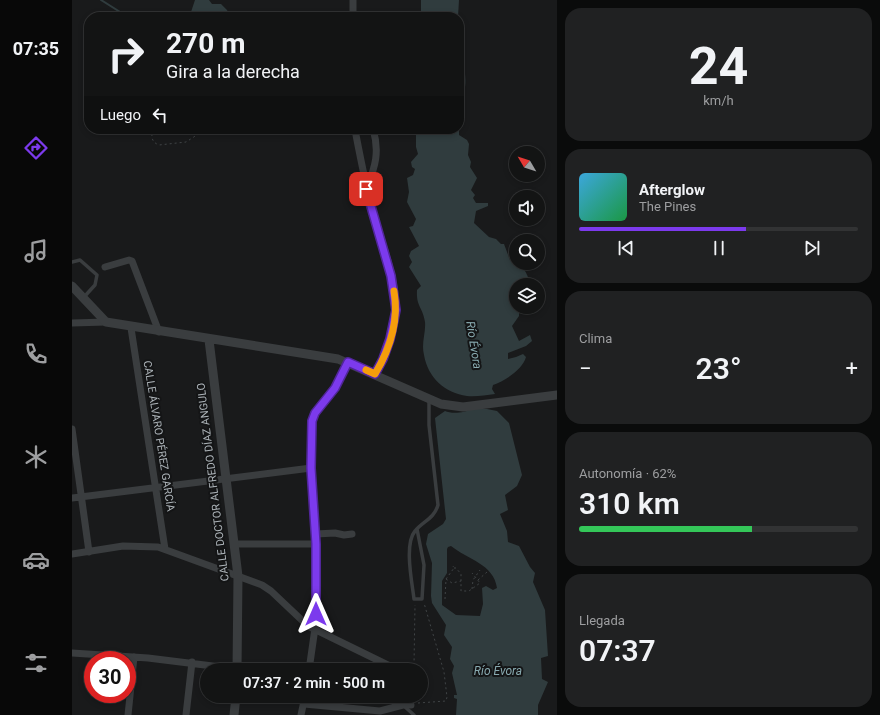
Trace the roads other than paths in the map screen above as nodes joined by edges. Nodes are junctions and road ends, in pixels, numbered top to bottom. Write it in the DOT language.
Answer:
graph roads {
  1 [pos="353,0"];
  2 [pos="353,12"];
  3 [pos="374,134"];
  4 [pos="356,135"];
  5 [pos="366,189"];
  6 [pos="72,262"];
  7 [pos="105,267"];
  8 [pos="72,286"];
  9 [pos="83,298"];
  10 [pos="106,322"];
  11 [pos="72,323"];
  12 [pos="131,328"];
  13 [pos="159,332"];
  14 [pos="209,340"];
  15 [pos="348,362"];
  16 [pos="375,374"];
  17 [pos="557,395"];
  18 [pos="429,400"];
  19 [pos="72,429"];
  20 [pos="311,468"];
  21 [pos="227,478"];
  22 [pos="155,488"];
  23 [pos="81,497"];
  24 [pos="72,498"];
  25 [pos="417,529"];
  26 [pos="316,534"];
  27 [pos="352,534"];
  28 [pos="235,544"];
  29 [pos="316,544"];
  30 [pos="165,548"];
  31 [pos="89,552"];
  32 [pos="72,554"];
  33 [pos="238,576"];
  34 [pos="315,628"];
  35 [pos="72,653"];
  36 [pos="84,654"];
  37 [pos="136,657"];
  38 [pos="192,662"];
  39 [pos="200,663"];
  40 [pos="237,663"];
  41 [pos="310,663"];
  42 [pos="384,663"];
  43 [pos="129,703"];
  44 [pos="235,703"];
  45 [pos="304,704"];
  46 [pos="407,705"];
  47 [pos="380,713"];
  48 [pos="128,715"];
  49 [pos="186,715"];
  50 [pos="234,715"];
  51 [pos="301,715"];
  52 [pos="414,715"];
  1 -- 2 [label="street"];
  3 -- 5 [label="street"];
  4 -- 5 [label="street"];
  5 -- 16 [label="street"];
  6 -- 9 [label="lane"];
  7 -- 13 [label="street"];
  8 -- 9 [label="street"];
  9 -- 10 [label="street"];
  10 -- 11 [label="street"];
  10 -- 12 [label="street"];
  12 -- 13 [label="street"];
  12 -- 22 [label="street, CALLE ÁLVARO PÉREZ GARCÍA"];
  13 -- 14 [label="street"];
  14 -- 15 [label="street"];
  14 -- 21 [label="street, CALLE DOCTOR ALFREDO DÍAZ ANGULO"];
  15 -- 16 [label="street"];
  15 -- 20 [label="street"];
  16 -- 18 [label="street"];
  17 -- 18 [label="street"];
  18 -- 25 [label="lane"];
  19 -- 23 [label="street"];
  20 -- 21 [label="street"];
  20 -- 26 [label="street"];
  21 -- 22 [label="street"];
  21 -- 28 [label="street, CALLE DOCTOR ALFREDO DÍAZ ANGULO"];
  22 -- 23 [label="street"];
  22 -- 30 [label="street, CALLE ÁLVARO PÉREZ GARCÍA"];
  23 -- 24 [label="street"];
  23 -- 31 [label="street"];
  25 -- 25 [label="lane"];
  26 -- 27 [label="street"];
  26 -- 29 [label="street"];
  28 -- 29 [label="street"];
  28 -- 33 [label="street, CALLE DOCTOR ALFREDO DÍAZ ANGULO"];
  29 -- 34 [label="street"];
  30 -- 31 [label="street"];
  30 -- 33 [label="street"];
  31 -- 32 [label="street"];
  33 -- 34 [label="street"];
  33 -- 40 [label="street, CALLE DOCTOR ALFREDO DÍAZ ANGULO"];
  34 -- 41 [label="street"];
  34 -- 42 [label="street"];
  35 -- 36 [label="street"];
  37 -- 38 [label="street"];
  38 -- 39 [label="street"];
  38 -- 49 [label="street"];
  43 -- 48 [label="street"];
  44 -- 50 [label="street"];
  45 -- 47 [label="street"];
  45 -- 51 [label="street"];
  46 -- 47 [label="street"];
  46 -- 52 [label="lane"];
}
